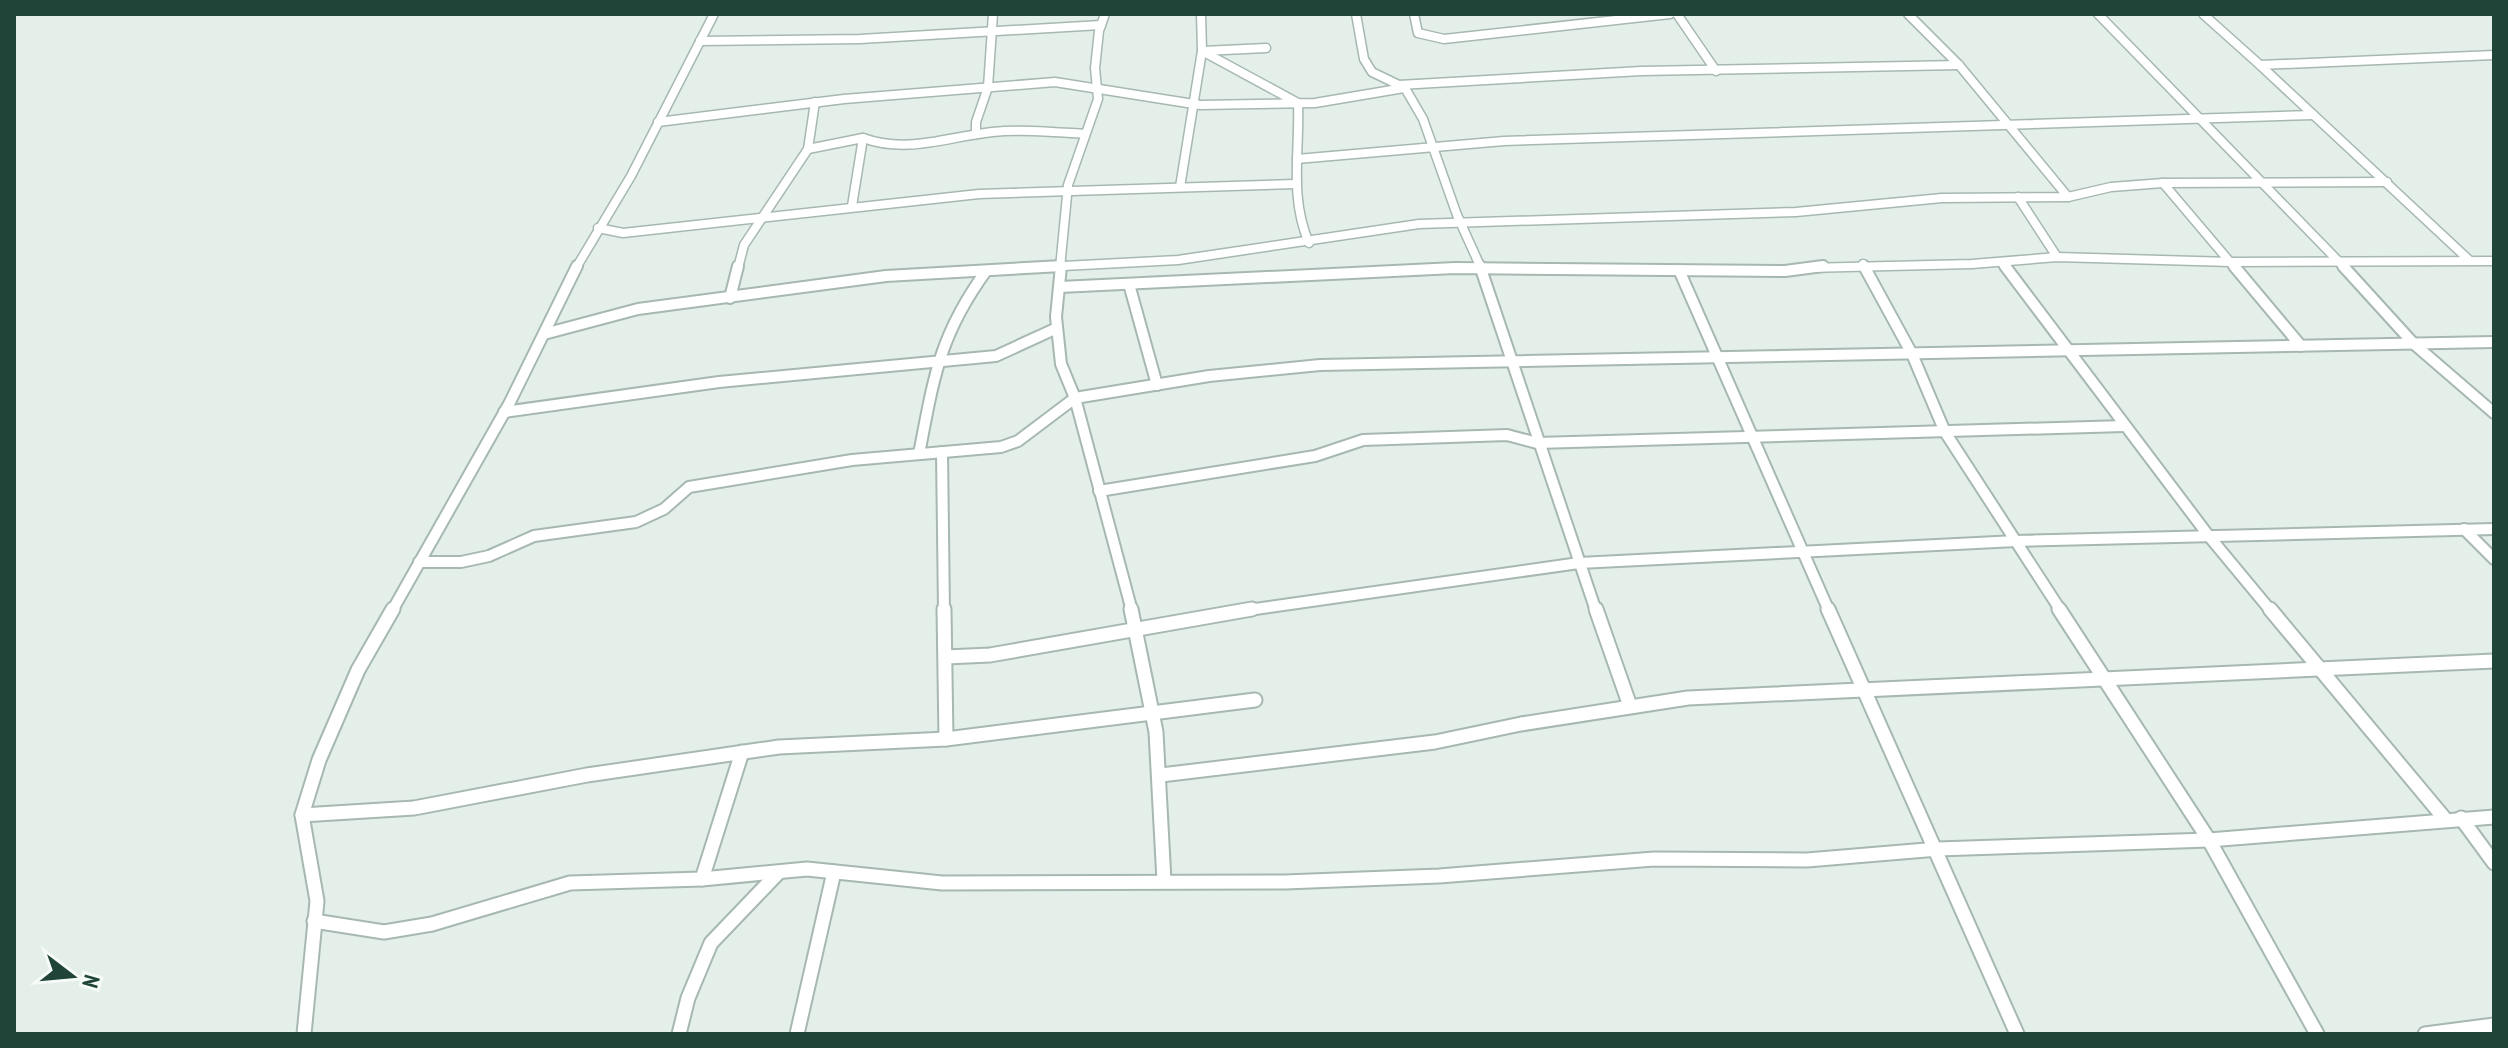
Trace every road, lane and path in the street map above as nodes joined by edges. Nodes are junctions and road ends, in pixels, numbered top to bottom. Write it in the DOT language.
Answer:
graph roads {
  1 [pos="714,14"];
  2 [pos="993,14"];
  3 [pos="1105,14"];
  4 [pos="1201,14"];
  5 [pos="1356,14"];
  6 [pos="1414,14"];
  7 [pos="1670,14"];
  8 [pos="1677,14"];
  9 [pos="1908,14"];
  10 [pos="2098,14"];
  11 [pos="2203,14"];
  12 [pos="1101,25"];
  13 [pos="994,31"];
  14 [pos="700,41"];
  15 [pos="1266,48"];
  16 [pos="1202,51"];
  17 [pos="2494,55"];
  18 [pos="1959,65"];
  19 [pos="2260,65"];
  20 [pos="1716,71"];
  21 [pos="988,87"];
  22 [pos="1402,87"];
  23 [pos="1097,90"];
  24 [pos="815,102"];
  25 [pos="1298,103"];
  26 [pos="1193,104"];
  27 [pos="2313,115"];
  28 [pos="2204,118"];
  29 [pos="658,122"];
  30 [pos="2009,125"];
  31 [pos="976,134"];
  32 [pos="1085,134"];
  33 [pos="863,138"];
  34 [pos="808,149"];
  35 [pos="1435,149"];
  36 [pos="1297,159"];
  37 [pos="2263,181"];
  38 [pos="2387,182"];
  39 [pos="2163,183"];
  40 [pos="1295,184"];
  41 [pos="1180,187"];
  42 [pos="1068,191"];
  43 [pos="2018,197"];
  44 [pos="2068,197"];
  45 [pos="852,206"];
  46 [pos="760,217"];
  47 [pos="1460,222"];
  48 [pos="598,228"];
  49 [pos="1309,243"];
  50 [pos="2057,257"];
  51 [pos="2339,260"];
  52 [pos="2469,260"];
  53 [pos="2494,261"];
  54 [pos="2231,262"];
  55 [pos="2002,263"];
  56 [pos="1863,264"];
  57 [pos="1062,268"];
  58 [pos="1481,269"];
  59 [pos="1679,270"];
  60 [pos="986,271"];
  61 [pos="1129,284"];
  62 [pos="1060,287"];
  63 [pos="730,298"];
  64 [pos="1057,328"];
  65 [pos="544,334"];
  66 [pos="2494,342"];
  67 [pos="2414,344"];
  68 [pos="2301,346"];
  69 [pos="2066,351"];
  70 [pos="1912,354"];
  71 [pos="1715,357"];
  72 [pos="1513,359"];
  73 [pos="937,360"];
  74 [pos="1157,385"];
  75 [pos="1075,398"];
  76 [pos="504,412"];
  77 [pos="2494,413"];
  78 [pos="2124,426"];
  79 [pos="1945,432"];
  80 [pos="1754,435"];
  81 [pos="1537,443"];
  82 [pos="942,452"];
  83 [pos="919,454"];
  84 [pos="1099,491"];
  85 [pos="2464,529"];
  86 [pos="2494,529"];
  87 [pos="2208,535"];
  88 [pos="2016,541"];
  89 [pos="1804,554"];
  90 [pos="2494,559"];
  91 [pos="419,562"];
  92 [pos="1579,563"];
  93 [pos="1136,628"];
  94 [pos="946,657"];
  95 [pos="2494,661"];
  96 [pos="2321,669"];
  97 [pos="2105,676"];
  98 [pos="1866,688"];
  99 [pos="1255,700"];
  100 [pos="1630,706"];
  101 [pos="1154,713"];
  102 [pos="946,739"];
  103 [pos="742,752"];
  104 [pos="1161,775"];
  105 [pos="302,815"];
  106 [pos="2494,817"];
  107 [pos="2461,818"];
  108 [pos="2445,819"];
  109 [pos="2209,840"];
  110 [pos="1938,849"];
  111 [pos="2494,863"];
  112 [pos="779,872"];
  113 [pos="834,872"];
  114 [pos="702,879"];
  115 [pos="1164,881"];
  116 [pos="314,921"];
  117 [pos="2494,1025"];
  118 [pos="304,1034"];
  119 [pos="679,1034"];
  120 [pos="797,1034"];
  121 [pos="2017,1034"];
  122 [pos="2317,1034"];
  123 [pos="2425,1034"];
  1 -- 14 [label="street"];
  2 -- 13 [label="street"];
  3 -- 12 [label="street"];
  4 -- 16 [label="street"];
  5 -- 22 [label="street"];
  6 -- 7 [label="street"];
  8 -- 20 [label="street"];
  9 -- 18 [label="street"];
  10 -- 28 [label="street"];
  11 -- 19 [label="street"];
  12 -- 13 [label="street"];
  12 -- 23 [label="street"];
  13 -- 14 [label="street"];
  13 -- 21 [label="street"];
  14 -- 29 [label="street"];
  15 -- 16 [label="street"];
  16 -- 25 [label="street"];
  16 -- 26 [label="street"];
  17 -- 19 [label="street"];
  18 -- 20 [label="street"];
  18 -- 30 [label="street"];
  19 -- 27 [label="street"];
  20 -- 22 [label="street"];
  21 -- 23 [label="street"];
  21 -- 24 [label="street"];
  21 -- 31 [label="street"];
  22 -- 25 [label="street"];
  22 -- 35 [label="street"];
  23 -- 26 [label="street"];
  23 -- 32 [label="street"];
  24 -- 29 [label="street"];
  24 -- 34 [label="street"];
  25 -- 26 [label="street"];
  25 -- 36 [label="street"];
  26 -- 41 [label="street"];
  27 -- 28 [label="street"];
  27 -- 38 [label="street"];
  28 -- 30 [label="street"];
  28 -- 37 [label="street"];
  29 -- 48 [label="street"];
  30 -- 35 [label="street"];
  30 -- 44 [label="street"];
  31 -- 32 [label="street"];
  31 -- 33 [label="street"];
  32 -- 42 [label="street"];
  33 -- 34 [label="street"];
  33 -- 45 [label="street"];
  34 -- 46 [label="street"];
  35 -- 36 [label="street"];
  35 -- 47 [label="street"];
  36 -- 40 [label="street"];
  37 -- 38 [label="street"];
  37 -- 39 [label="street"];
  37 -- 51 [label="street"];
  38 -- 52 [label="street"];
  39 -- 44 [label="street"];
  39 -- 54 [label="street"];
  40 -- 41 [label="street"];
  40 -- 49 [label="street"];
  41 -- 42 [label="street"];
  42 -- 45 [label="street"];
  42 -- 57 [label="street"];
  43 -- 44 [label="street"];
  43 -- 47 [label="street"];
  43 -- 50 [label="street"];
  45 -- 46 [label="street"];
  46 -- 48 [label="street"];
  46 -- 63 [label="street"];
  47 -- 49 [label="street"];
  47 -- 58 [label="street"];
  48 -- 65 [label="street"];
  49 -- 57 [label="street"];
  50 -- 54 [label="street"];
  50 -- 55 [label="street"];
  51 -- 52 [label="street"];
  51 -- 54 [label="street"];
  51 -- 67 [label="street"];
  52 -- 53 [label="street"];
  54 -- 68 [label="street"];
  55 -- 56 [label="street"];
  55 -- 69 [label="street"];
  56 -- 59 [label="street"];
  56 -- 70 [label="street"];
  57 -- 60 [label="street"];
  57 -- 62 [label="street"];
  58 -- 59 [label="street"];
  58 -- 61 [label="street"];
  58 -- 72 [label="street"];
  59 -- 71 [label="street"];
  60 -- 63 [label="street"];
  60 -- 73 [label="street"];
  61 -- 62 [label="street"];
  61 -- 74 [label="street"];
  62 -- 64 [label="street"];
  63 -- 65 [label="street"];
  64 -- 73 [label="street"];
  64 -- 75 [label="street"];
  65 -- 76 [label="street"];
  66 -- 67 [label="street"];
  67 -- 68 [label="street"];
  67 -- 77 [label="street"];
  68 -- 69 [label="street"];
  69 -- 70 [label="street"];
  69 -- 78 [label="street"];
  70 -- 71 [label="street"];
  70 -- 79 [label="street"];
  71 -- 72 [label="street"];
  71 -- 80 [label="street"];
  72 -- 74 [label="street"];
  72 -- 81 [label="street"];
  73 -- 76 [label="street"];
  73 -- 83 [label="street"];
  74 -- 75 [label="street"];
  75 -- 82 [label="street"];
  75 -- 84 [label="street"];
  76 -- 91 [label="street"];
  78 -- 79 [label="street"];
  78 -- 87 [label="street"];
  79 -- 80 [label="street"];
  79 -- 88 [label="street"];
  80 -- 81 [label="street"];
  80 -- 89 [label="street"];
  81 -- 84 [label="street"];
  81 -- 92 [label="street"];
  82 -- 83 [label="street"];
  82 -- 94 [label="street"];
  83 -- 91 [label="street"];
  84 -- 93 [label="street"];
  85 -- 86 [label="street"];
  85 -- 87 [label="street"];
  85 -- 90 [label="street"];
  87 -- 88 [label="street"];
  87 -- 96 [label="street"];
  88 -- 89 [label="street"];
  88 -- 97 [label="street"];
  89 -- 92 [label="street"];
  89 -- 98 [label="street"];
  91 -- 105 [label="street"];
  92 -- 93 [label="street"];
  92 -- 100 [label="street"];
  93 -- 94 [label="street"];
  93 -- 101 [label="street"];
  94 -- 102 [label="street"];
  95 -- 96 [label="street"];
  96 -- 97 [label="street"];
  96 -- 108 [label="street"];
  97 -- 98 [label="street"];
  97 -- 109 [label="street"];
  98 -- 100 [label="street"];
  98 -- 110 [label="street"];
  99 -- 101 [label="street"];
  100 -- 104 [label="street"];
  101 -- 102 [label="street"];
  101 -- 104 [label="street"];
  102 -- 103 [label="street"];
  103 -- 105 [label="street"];
  103 -- 114 [label="street"];
  104 -- 115 [label="street"];
  105 -- 116 [label="street"];
  106 -- 107 [label="street"];
  107 -- 108 [label="street"];
  107 -- 111 [label="street"];
  108 -- 109 [label="street"];
  109 -- 110 [label="street"];
  109 -- 122 [label="street"];
  110 -- 115 [label="street"];
  110 -- 121 [label="street"];
  112 -- 113 [label="street"];
  112 -- 114 [label="street"];
  112 -- 119 [label="street"];
  113 -- 115 [label="street"];
  113 -- 120 [label="street"];
  114 -- 116 [label="street"];
  116 -- 118 [label="street"];
  117 -- 123 [label="street"];
}
